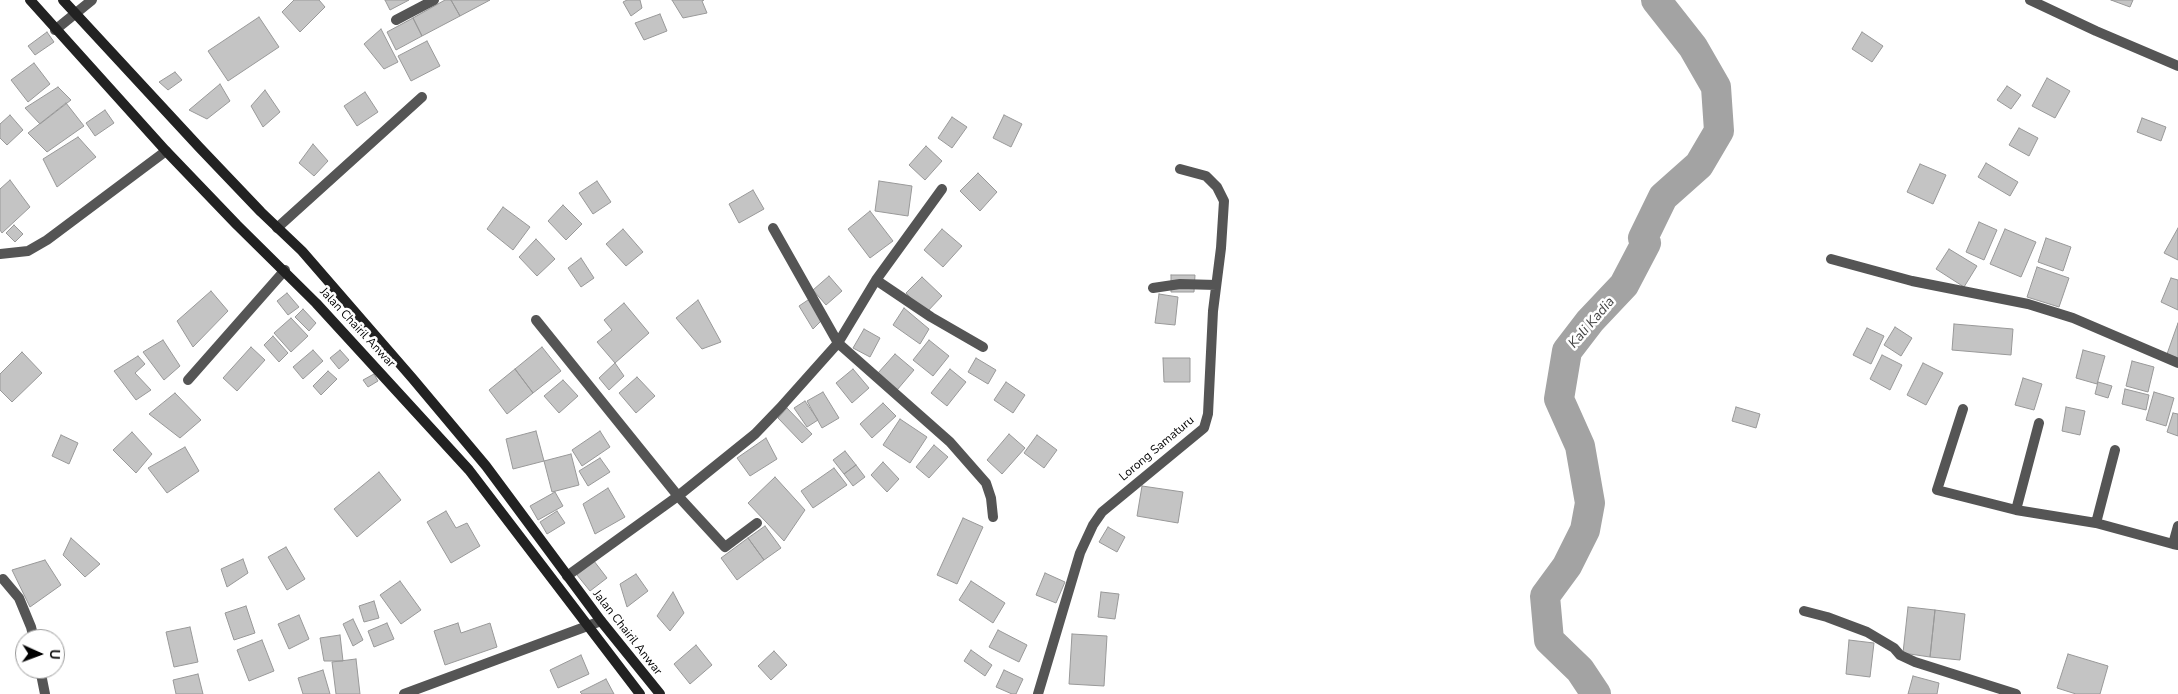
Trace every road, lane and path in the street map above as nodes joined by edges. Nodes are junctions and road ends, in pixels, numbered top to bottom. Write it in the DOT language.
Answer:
graph roads {
  1 [pos="30,0"];
  2 [pos="63,0"];
  3 [pos="92,0"];
  4 [pos="434,0"];
  5 [pos="2030,0"];
  6 [pos="75,14"];
  7 [pos="396,20"];
  8 [pos="55,30"];
  9 [pos="2178,66"];
  10 [pos="422,97"];
  11 [pos="166,151"];
  12 [pos="1180,169"];
  13 [pos="942,189"];
  14 [pos="277,228"];
  15 [pos="773,228"];
  16 [pos="0,254"];
  17 [pos="1831,259"];
  18 [pos="285,270"];
  19 [pos="876,280"];
  20 [pos="1216,285"];
  21 [pos="1153,288"];
  22 [pos="536,320"];
  23 [pos="838,343"];
  24 [pos="983,347"];
  25 [pos="2178,363"];
  26 [pos="188,380"];
  27 [pos="1963,408"];
  28 [pos="2039,423"];
  29 [pos="2115,450"];
  30 [pos="678,496"];
  31 [pos="2016,510"];
  32 [pos="993,517"];
  33 [pos="757,523"];
  34 [pos="2096,523"];
  35 [pos="2178,526"];
  36 [pos="2176,544"];
  37 [pos="567,576"];
  38 [pos="3,579"];
  39 [pos="1804,611"];
  40 [pos="601,622"];
  41 [pos="589,626"];
  42 [pos="32,629"];
  43 [pos="42,679"];
  44 [pos="45,694"];
  45 [pos="404,694"];
  46 [pos="640,694"];
  47 [pos="660,694"];
  48 [pos="1038,694"];
  49 [pos="2016,694"];
  1 -- 8 [label="main road, Jalan Chairil Anwar"];
  2 -- 6 [label="main road, Jalan Chairil Anwar"];
  3 -- 6 [label="street"];
  4 -- 7 [label="street"];
  5 -- 9 [label="street"];
  6 -- 8 [label="street"];
  6 -- 14 [label="main road, Jalan Chairil Anwar"];
  8 -- 11 [label="main road, Jalan Chairil Anwar"];
  10 -- 14 [label="street"];
  11 -- 16 [label="street"];
  11 -- 18 [label="main road, Jalan Chairil Anwar"];
  12 -- 20 [label="street, Lorong Samaturu"];
  13 -- 19 [label="street"];
  14 -- 37 [label="main road, Jalan Chairil Anwar"];
  15 -- 23 [label="street"];
  17 -- 25 [label="street"];
  18 -- 26 [label="street"];
  18 -- 41 [label="main road, Jalan Chairil Anwar"];
  19 -- 23 [label="street"];
  19 -- 24 [label="street"];
  20 -- 21 [label="street"];
  20 -- 48 [label="street, Lorong Samaturu"];
  22 -- 30 [label="street"];
  23 -- 30 [label="street"];
  23 -- 32 [label="street"];
  27 -- 31 [label="street"];
  28 -- 31 [label="street"];
  29 -- 34 [label="street"];
  30 -- 33 [label="street"];
  30 -- 37 [label="street"];
  31 -- 34 [label="street"];
  34 -- 36 [label="street"];
  35 -- 36 [label="street"];
  37 -- 40 [label="main road, Jalan Chairil Anwar"];
  38 -- 42 [label="street"];
  39 -- 49 [label="street"];
  40 -- 41 [label="street"];
  40 -- 47 [label="main road, Jalan Chairil Anwar"];
  41 -- 45 [label="street"];
  41 -- 46 [label="main road, Jalan Chairil Anwar"];
  43 -- 44 [label="street"];
}
